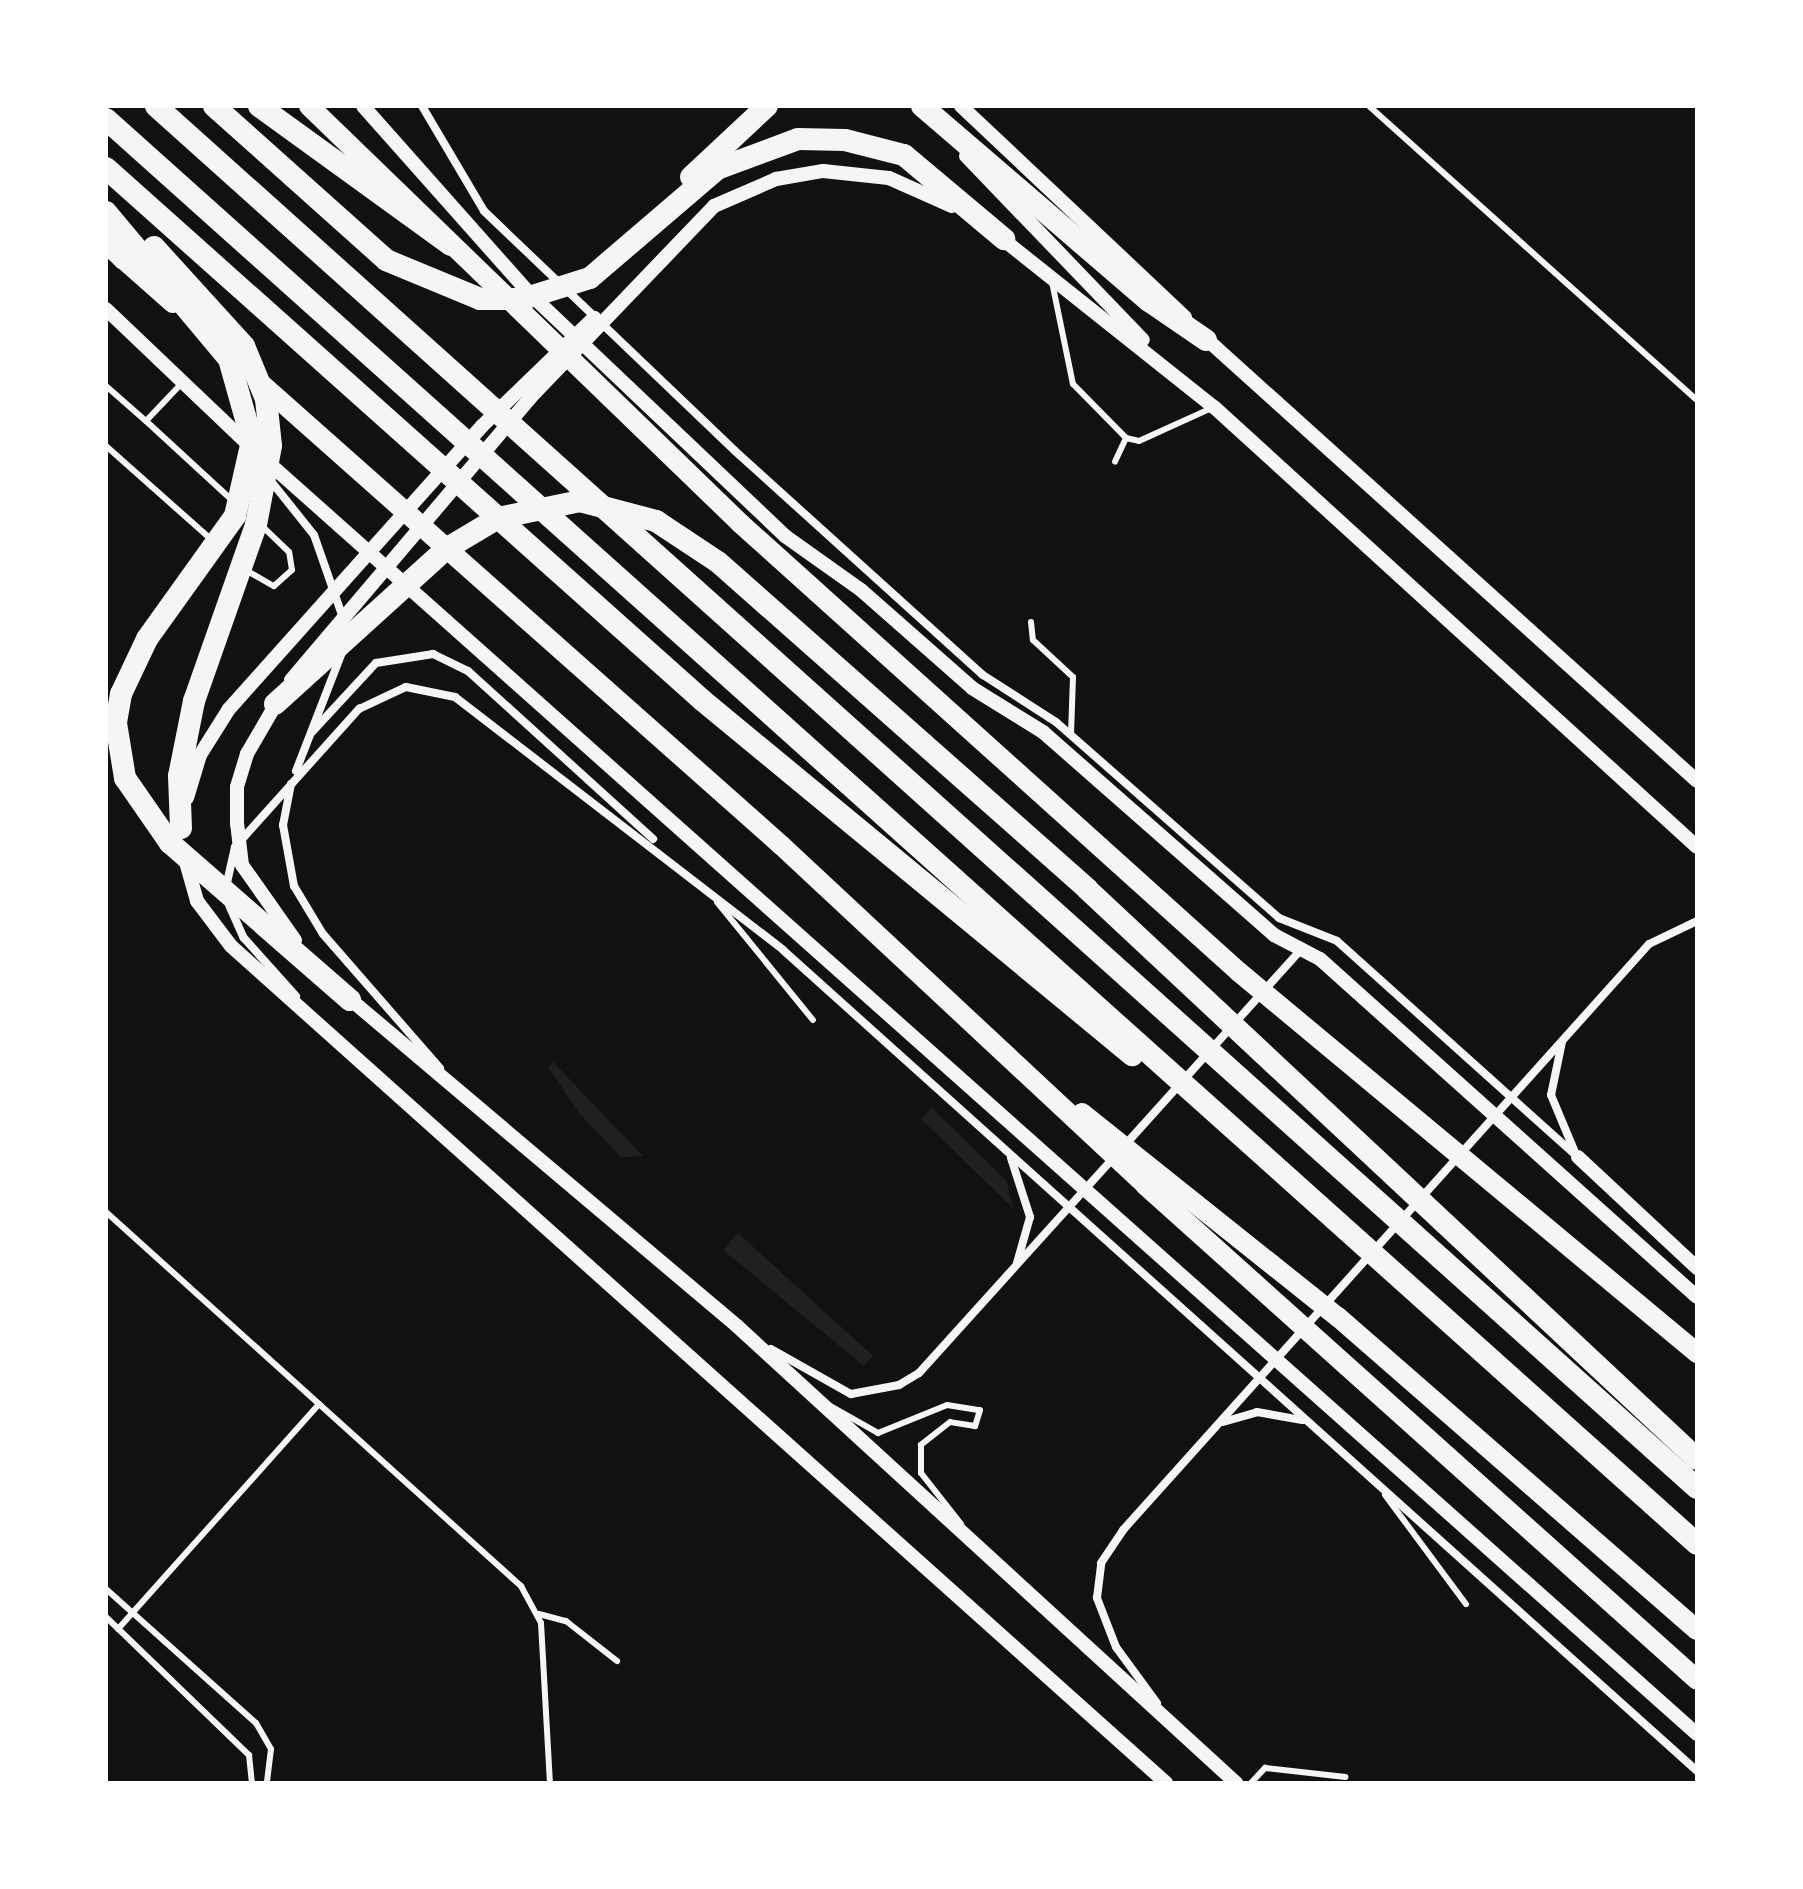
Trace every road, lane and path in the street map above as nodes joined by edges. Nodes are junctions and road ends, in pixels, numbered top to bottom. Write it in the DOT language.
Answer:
graph roads {
  1 [pos="156,106"];
  2 [pos="214,106"];
  3 [pos="259,106"];
  4 [pos="309,106"];
  5 [pos="363,106"];
  6 [pos="422,106"];
  7 [pos="767,106"];
  8 [pos="921,106"];
  9 [pos="961,106"];
  10 [pos="1369,106"];
  11 [pos="106,119"];
  12 [pos="106,168"];
  13 [pos="675,202"];
  14 [pos="106,212"];
  15 [pos="106,237"];
  16 [pos="1004,239"];
  17 [pos="451,245"];
  18 [pos="115,252"];
  19 [pos="1049,271"];
  20 [pos="636,279"];
  21 [pos="106,309"];
  22 [pos="1206,340"];
  23 [pos="185,381"];
  24 [pos="106,386"];
  25 [pos="1198,395"];
  26 [pos="1697,400"];
  27 [pos="1214,407"];
  28 [pos="146,421"];
  29 [pos="1126,438"];
  30 [pos="106,446"];
  31 [pos="253,449"];
  32 [pos="1115,462"];
  33 [pos="1031,622"];
  34 [pos="275,704"];
  35 [pos="1071,735"];
  36 [pos="309,736"];
  37 [pos="1697,781"];
  38 [pos="181,828"];
  39 [pos="1697,847"];
  40 [pos="660,848"];
  41 [pos="707,890"];
  42 [pos="1697,921"];
  43 [pos="1303,947"];
  44 [pos="350,1000"];
  45 [pos="306,1009"];
  46 [pos="813,1020"];
  47 [pos="1564,1036"];
  48 [pos="1173,1076"];
  49 [pos="449,1078"];
  50 [pos="1052,1096"];
  51 [pos="1510,1098"];
  52 [pos="1495,1115"];
  53 [pos="1007,1150"];
  54 [pos="1578,1157"];
  55 [pos="1086,1187"];
  56 [pos="1070,1208"];
  57 [pos="106,1212"];
  58 [pos="1015,1268"];
  59 [pos="1697,1268"];
  60 [pos="1697,1297"];
  61 [pos="737,1326"];
  62 [pos="1697,1353"];
  63 [pos="1274,1357"];
  64 [pos="1258,1377"];
  65 [pos="820,1402"];
  66 [pos="319,1404"];
  67 [pos="1312,1425"];
  68 [pos="1215,1427"];
  69 [pos="1697,1459"];
  70 [pos="1377,1481"];
  71 [pos="1697,1488"];
  72 [pos="1697,1544"];
  73 [pos="984,1551"];
  74 [pos="106,1589"];
  75 [pos="1466,1604"];
  76 [pos="133,1613"];
  77 [pos="539,1614"];
  78 [pos="106,1617"];
  79 [pos="118,1629"];
  80 [pos="1697,1630"];
  81 [pos="617,1661"];
  82 [pos="1697,1680"];
  83 [pos="1171,1723"];
  84 [pos="1697,1734"];
  85 [pos="1697,1771"];
  86 [pos="1345,1777"];
  87 [pos="252,1783"];
  88 [pos="267,1783"];
  89 [pos="550,1783"];
  90 [pos="1166,1783"];
  91 [pos="1236,1783"];
  92 [pos="1251,1783"];
  1 -- 71 [label="highway"];
  2 -- 13 [label="highway"];
  3 -- 17 [label="highway"];
  4 -- 17 [label="highway"];
  5 -- 43 [label="street"];
  6 -- 35 [label="street"];
  7 -- 13 [label="highway"];
  8 -- 22 [label="highway"];
  8 -- 25 [label="street"];
  9 -- 22 [label="street"];
  10 -- 26 [label="lane"];
  11 -- 48 [label="highway"];
  12 -- 48 [label="highway"];
  13 -- 16 [label="highway"];
  14 -- 38 [label="highway"];
  14 -- 44 [label="highway"];
  15 -- 18 [label="highway"];
  16 -- 19 [label="street"];
  16 -- 20 [label="street"];
  17 -- 62 [label="highway"];
  18 -- 50 [label="highway"];
  19 -- 25 [label="street"];
  19 -- 29 [label="lane"];
  20 -- 34 [label="street"];
  20 -- 38 [label="street"];
  21 -- 23 [label="street"];
  22 -- 37 [label="street"];
  23 -- 28 [label="lane"];
  23 -- 31 [label="street"];
  24 -- 28 [label="lane"];
  25 -- 27 [label="street"];
  27 -- 29 [label="lane"];
  27 -- 39 [label="street"];
  28 -- 30 [label="lane"];
  29 -- 32 [label="lane"];
  31 -- 36 [label="street"];
  31 -- 55 [label="street"];
  33 -- 35 [label="lane"];
  34 -- 44 [label="street"];
  34 -- 69 [label="highway"];
  35 -- 51 [label="street"];
  36 -- 40 [label="street"];
  36 -- 49 [label="street"];
  38 -- 45 [label="street"];
  40 -- 41 [label="street"];
  40 -- 45 [label="street"];
  41 -- 46 [label="lane"];
  41 -- 53 [label="street"];
  42 -- 47 [label="street"];
  43 -- 52 [label="street"];
  43 -- 55 [label="street"];
  44 -- 49 [label="street"];
  45 -- 90 [label="street"];
  47 -- 51 [label="street"];
  47 -- 54 [label="street"];
  48 -- 72 [label="highway"];
  49 -- 61 [label="street"];
  50 -- 80 [label="highway"];
  50 -- 82 [label="highway"];
  51 -- 52 [label="street"];
  51 -- 54 [label="street"];
  52 -- 60 [label="street"];
  52 -- 63 [label="street"];
  53 -- 56 [label="street"];
  53 -- 58 [label="street"];
  54 -- 59 [label="street"];
  55 -- 56 [label="street"];
  55 -- 63 [label="street"];
  56 -- 58 [label="street"];
  56 -- 64 [label="street"];
  57 -- 66 [label="lane"];
  58 -- 61 [label="street"];
  61 -- 65 [label="street"];
  63 -- 64 [label="street"];
  63 -- 84 [label="street"];
  64 -- 67 [label="street"];
  64 -- 68 [label="street"];
  65 -- 73 [label="street"];
  65 -- 73 [label="lane"];
  66 -- 76 [label="lane"];
  66 -- 77 [label="lane"];
  67 -- 68 [label="street"];
  67 -- 70 [label="street"];
  68 -- 83 [label="street"];
  70 -- 75 [label="lane"];
  70 -- 85 [label="street"];
  73 -- 83 [label="street"];
  74 -- 76 [label="lane"];
  76 -- 79 [label="lane"];
  76 -- 88 [label="lane"];
  77 -- 81 [label="lane"];
  77 -- 89 [label="lane"];
  78 -- 79 [label="lane"];
  79 -- 87 [label="lane"];
  83 -- 91 [label="street"];
  86 -- 92 [label="lane"];
}
